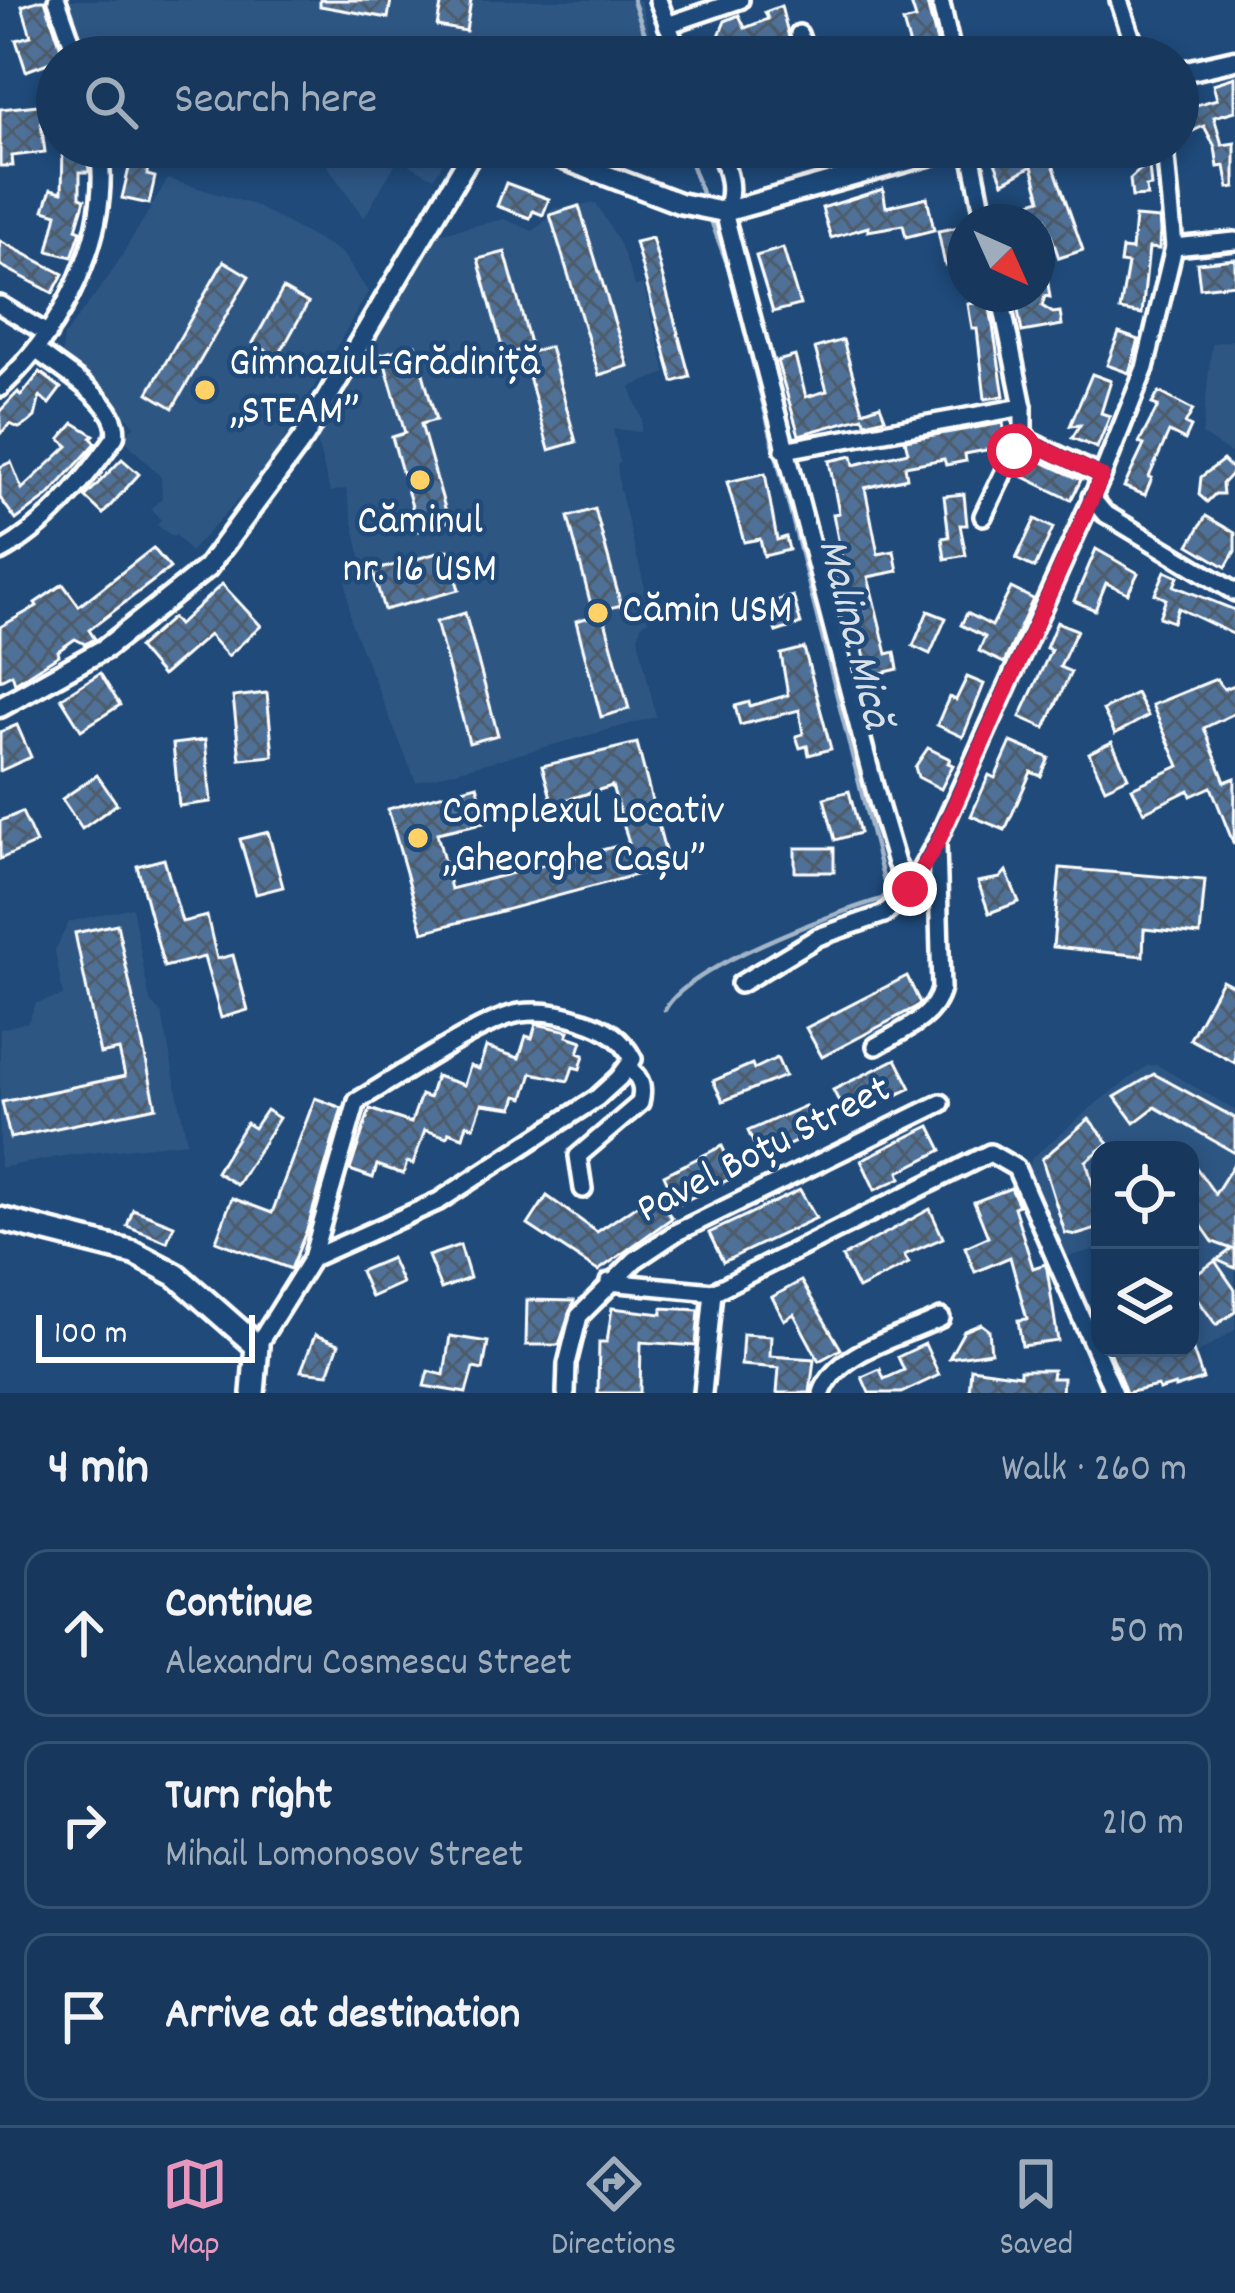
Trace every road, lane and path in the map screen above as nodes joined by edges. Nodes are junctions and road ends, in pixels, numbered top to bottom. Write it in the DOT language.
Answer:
graph roads {
  1 [pos="57,0"];
  2 [pos="658,0"];
  3 [pos="740,0"];
  4 [pos="940,0"];
  5 [pos="1118,0"];
  6 [pos="667,25"];
  7 [pos="70,36"];
  8 [pos="671,36"];
  9 [pos="948,36"];
  10 [pos="1131,36"];
  11 [pos="1235,60"];
  12 [pos="1199,68"];
  13 [pos="101,168"];
  14 [pos="464,168"];
  15 [pos="588,168"];
  16 [pos="725,168"];
  17 [pos="846,168"];
  18 [pos="884,168"];
  19 [pos="974,168"];
  20 [pos="1167,168"];
  21 [pos="849,178"];
  22 [pos="981,204"];
  23 [pos="724,212"];
  24 [pos="1235,241"];
  25 [pos="1174,247"];
  26 [pos="0,305"];
  27 [pos="1004,312"];
  28 [pos="48,334"];
  29 [pos="36,350"];
  30 [pos="0,388"];
  31 [pos="1023,407"];
  32 [pos="1023,432"];
  33 [pos="784,450"];
  34 [pos="1102,476"];
  35 [pos="1091,497"];
  36 [pos="983,515"];
  37 [pos="0,552"];
  38 [pos="1235,592"];
  39 [pos="0,707"];
  40 [pos="938,842"];
  41 [pos="910,889"];
  42 [pos="740,984"];
  43 [pos="876,1046"];
  44 [pos="628,1068"];
  45 [pos="941,1103"];
  46 [pos="583,1189"];
  47 [pos="0,1219"];
  48 [pos="312,1258"];
  49 [pos="609,1282"];
  50 [pos="713,1292"];
  51 [pos="941,1318"];
  52 [pos="257,1346"];
  53 [pos="253,1393"];
  54 [pos="566,1393"];
  55 [pos="703,1393"];
  56 [pos="822,1393"];
  57 [pos="1114,1393"];
  1 -- 7 [label="street"];
  2 -- 6 [label="street"];
  3 -- 6 [label="street"];
  4 -- 9 [label="street"];
  5 -- 10 [label="street"];
  6 -- 8 [label="street"];
  11 -- 12 [label="street"];
  13 -- 28 [label="street"];
  14 -- 39 [label="street"];
  15 -- 23 [label="street"];
  16 -- 23 [label="street"];
  17 -- 21 [label="street"];
  18 -- 21 [label="street"];
  19 -- 22 [label="street"];
  20 -- 25 [label="street"];
  21 -- 23 [label="street"];
  23 -- 33 [label="street"];
  24 -- 25 [label="street"];
  25 -- 34 [label="street"];
  26 -- 28 [label="street"];
  27 -- 31 [label="street"];
  28 -- 29 [label="street"];
  29 -- 30 [label="street"];
  29 -- 37 [label="street"];
  31 -- 32 [label="street"];
  31 -- 33 [label="street"];
  32 -- 34 [label="street"];
  32 -- 36 [label="street"];
  33 -- 41 [label="street"];
  34 -- 35 [label="street"];
  35 -- 38 [label="street"];
  35 -- 40 [label="street"];
  40 -- 41 [label="street"];
  40 -- 43 [label="street"];
  41 -- 42 [label="street"];
  44 -- 46 [label="street"];
  44 -- 48 [label="street"];
  44 -- 48 [label="street"];
  45 -- 49 [label="street, Pavel Boțu Street"];
  47 -- 52 [label="main road"];
  48 -- 52 [label="street"];
  49 -- 50 [label="street"];
  49 -- 54 [label="street, Pavel Boțu Street"];
  50 -- 55 [label="street"];
  50 -- 57 [label="street"];
  51 -- 56 [label="street"];
  52 -- 53 [label="main road"];
}
